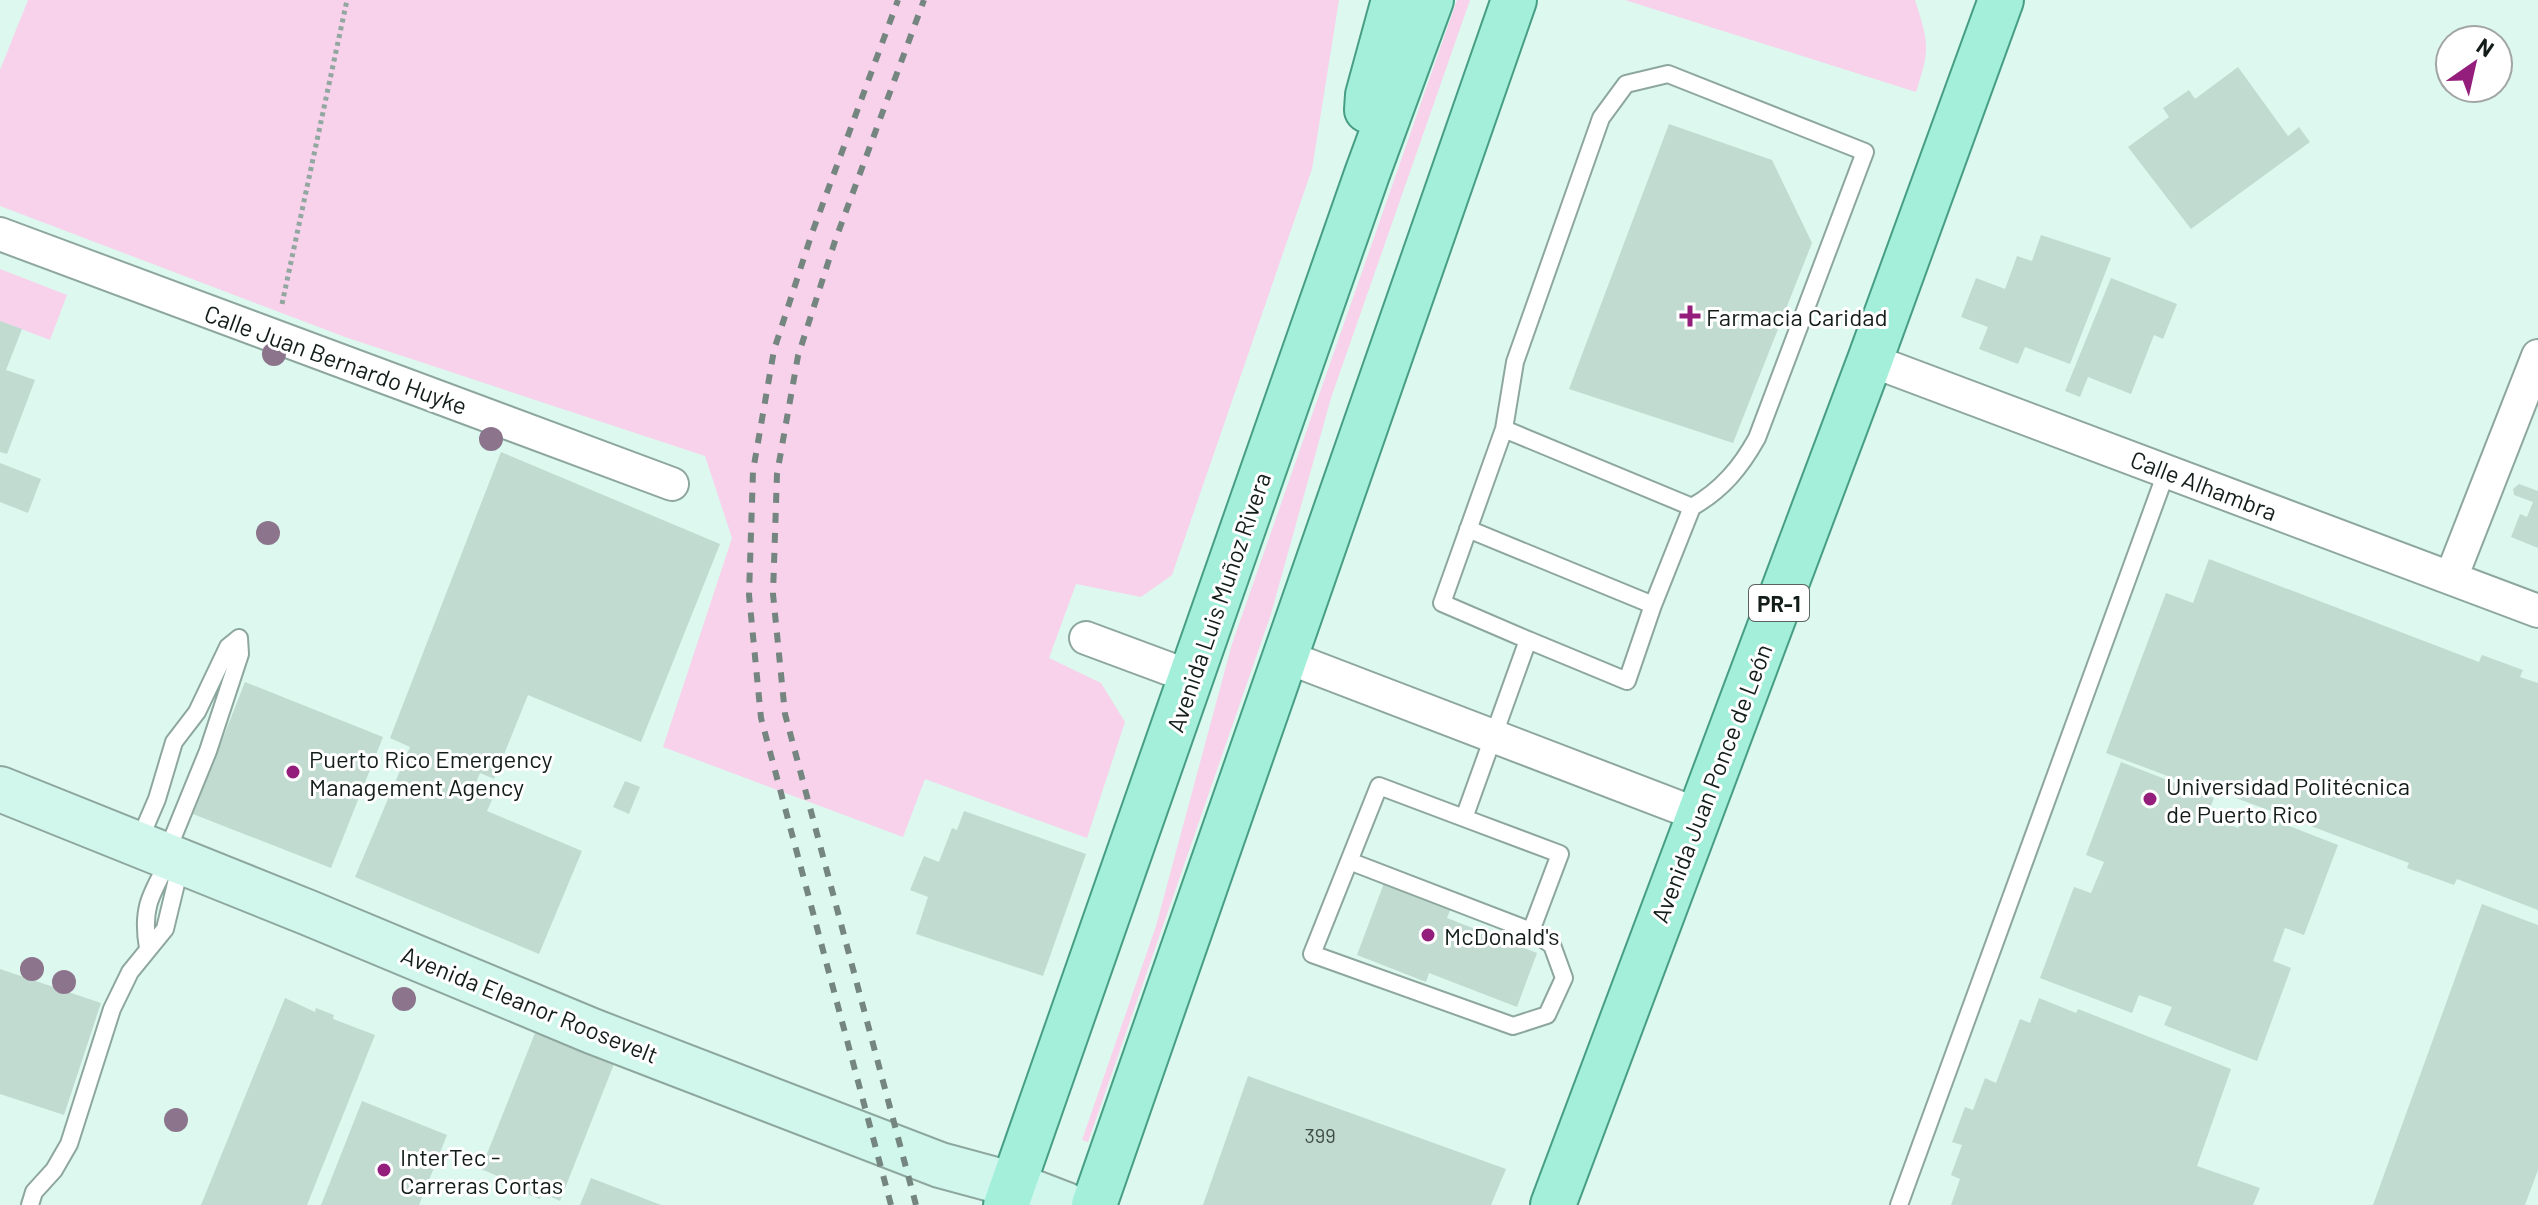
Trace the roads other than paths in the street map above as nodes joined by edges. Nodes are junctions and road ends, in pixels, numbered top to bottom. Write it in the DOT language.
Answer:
graph roads {
  1 [pos="1394,0"];
  2 [pos="1431,0"];
  3 [pos="1514,0"];
  4 [pos="2001,0"];
  5 [pos="1367,174"];
  6 [pos="0,234"];
  7 [pos="2538,356"];
  8 [pos="1870,360"];
  9 [pos="1504,429"];
  10 [pos="2167,470"];
  11 [pos="672,484"];
  12 [pos="1692,507"];
  13 [pos="1468,529"];
  14 [pos="2451,578"];
  15 [pos="1653,605"];
  16 [pos="2538,611"];
  17 [pos="1086,638"];
  18 [pos="1528,640"];
  19 [pos="1284,656"];
  20 [pos="1191,677"];
  21 [pos="1495,735"];
  22 [pos="0,789"];
  23 [pos="1699,815"];
  24 [pos="1464,818"];
  25 [pos="164,855"];
  26 [pos="1349,861"];
  27 [pos="1531,931"];
  28 [pos="1010,1195"];
  29 [pos="30,1205"];
  30 [pos="1066,1205"];
  31 [pos="1094,1205"];
  32 [pos="1553,1205"];
  33 [pos="1899,1205"];
  1 -- 5 [label="main road"];
  2 -- 5 [label="main road, Avenida Luis Muñoz Rivera"];
  3 -- 19 [label="main road"];
  4 -- 8 [label="main road, Avenida Juan Ponce de León / PR-1"];
  5 -- 20 [label="main road, Avenida Luis Muñoz Rivera"];
  6 -- 11 [label="street, Calle Juan Bernardo Huyke"];
  7 -- 14 [label="street"];
  8 -- 10 [label="street, Calle Alhambra"];
  8 -- 23 [label="main road, Avenida Juan Ponce de León / PR-1"];
  9 -- 12 [label="lane"];
  9 -- 12 [label="lane"];
  9 -- 13 [label="lane"];
  10 -- 14 [label="street, Calle Alhambra"];
  10 -- 33 [label="lane"];
  12 -- 15 [label="lane"];
  13 -- 15 [label="lane"];
  13 -- 18 [label="lane"];
  14 -- 16 [label="street, Calle Alhambra"];
  15 -- 18 [label="lane"];
  17 -- 20 [label="street"];
  18 -- 21 [label="lane"];
  19 -- 21 [label="street"];
  19 -- 31 [label="main road"];
  20 -- 28 [label="main road, Avenida Luis Muñoz Rivera"];
  21 -- 23 [label="street"];
  21 -- 24 [label="lane"];
  22 -- 25 [label="street, Avenida Eleanor Roosevelt"];
  23 -- 32 [label="main road, Avenida Juan Ponce de León / PR-1"];
  24 -- 26 [label="lane"];
  24 -- 27 [label="lane"];
  25 -- 25 [label="lane"];
  25 -- 28 [label="street, Avenida Eleanor Roosevelt"];
  25 -- 29 [label="lane"];
  26 -- 27 [label="lane"];
  26 -- 27 [label="lane"];
  28 -- 30 [label="street, Avenida Eleanor Roosevelt"];
}
